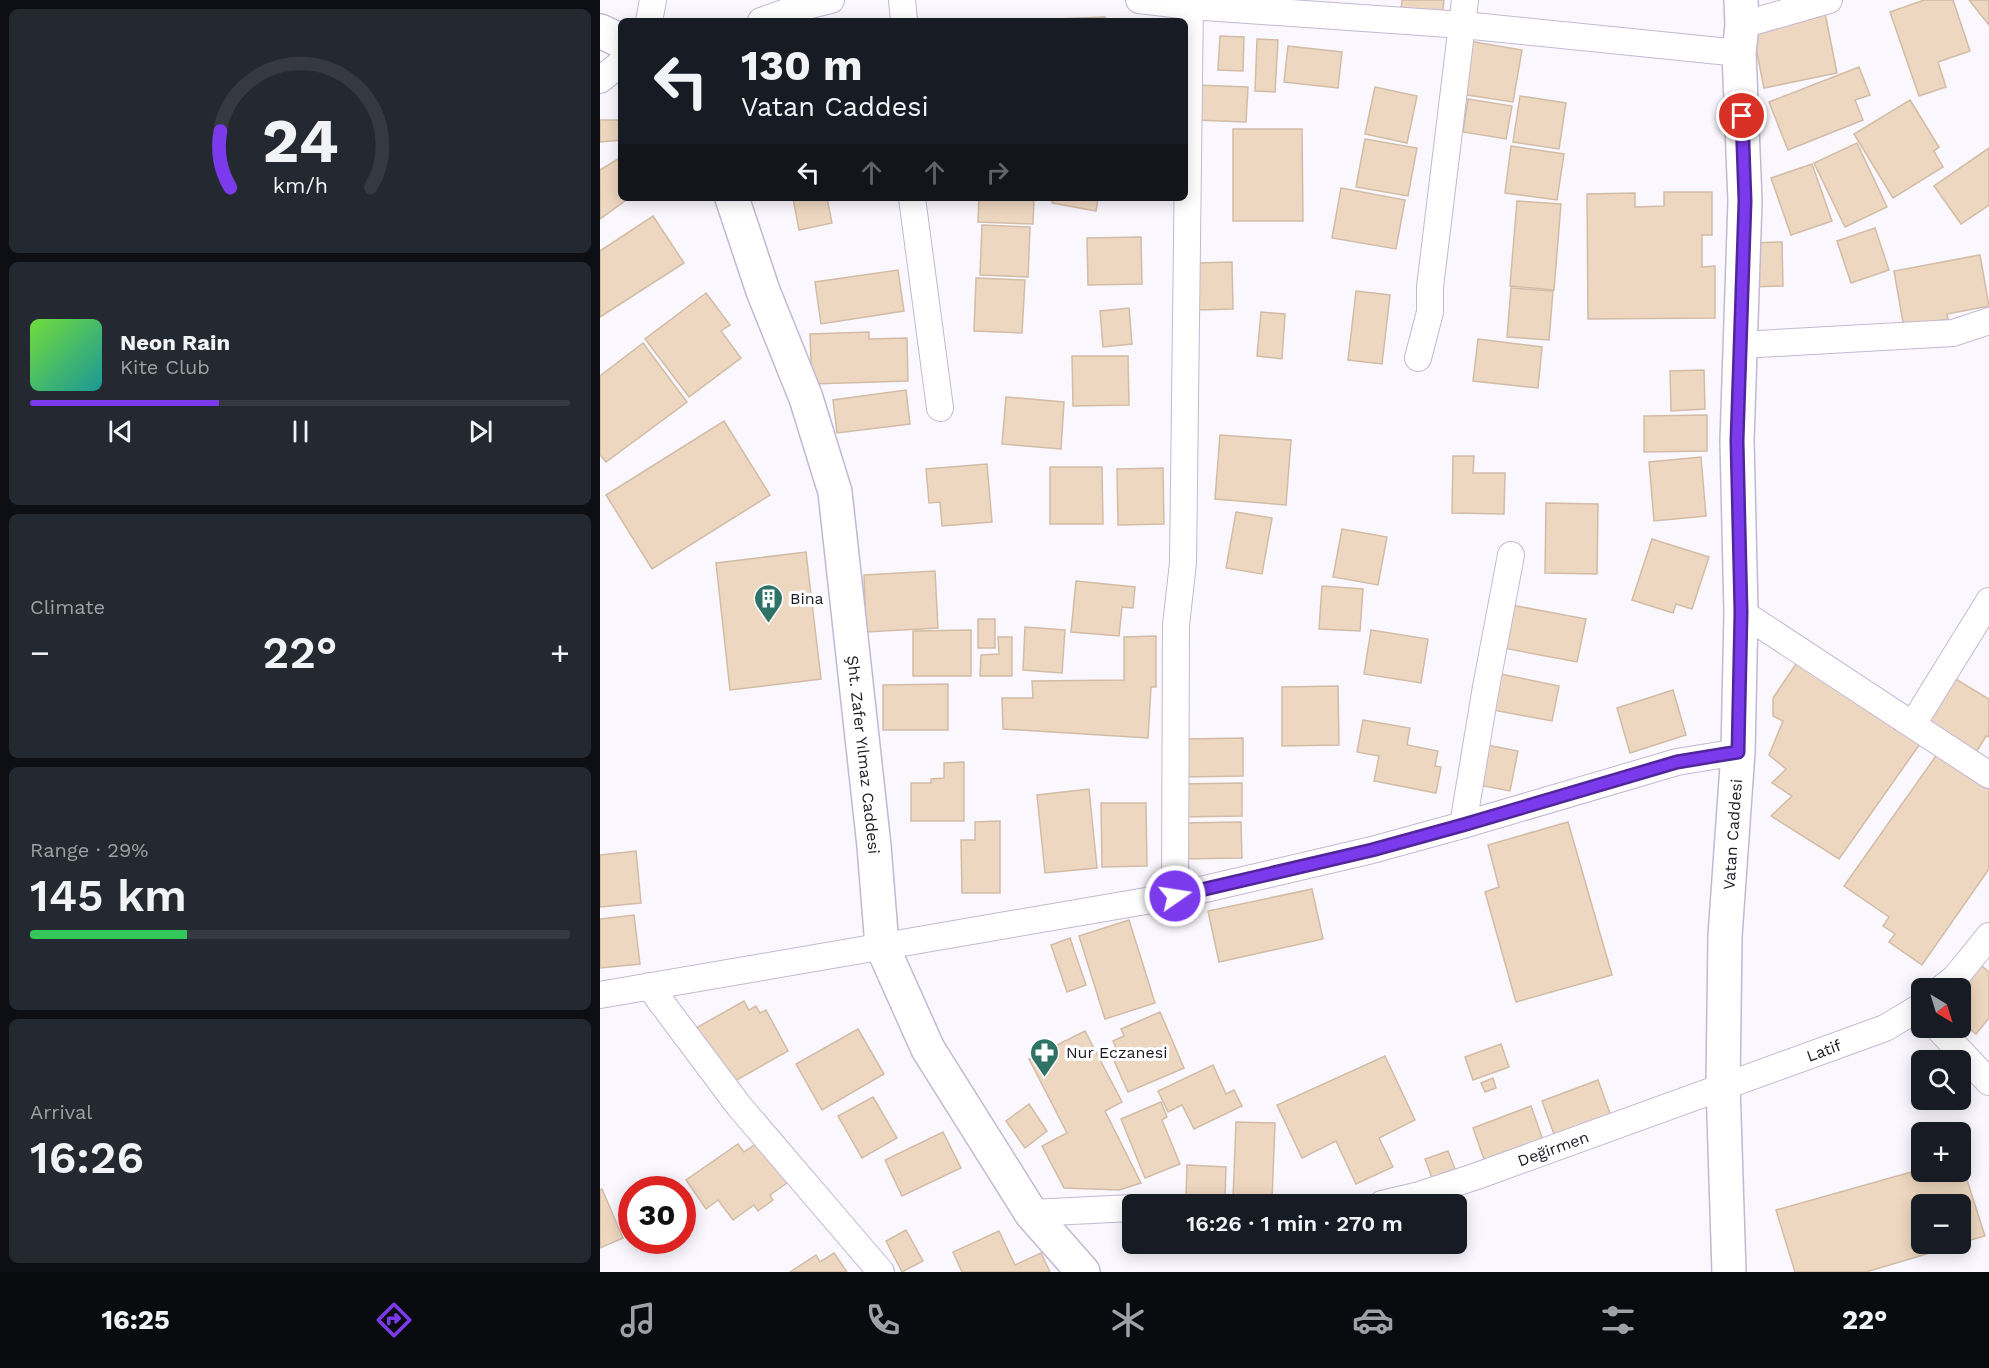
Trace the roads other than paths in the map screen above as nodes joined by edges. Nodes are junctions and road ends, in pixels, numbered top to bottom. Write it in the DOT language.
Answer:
graph roads {
  1 [pos="653,0"];
  2 [pos="831,0"];
  3 [pos="902,0"];
  4 [pos="1139,0"];
  5 [pos="1829,0"];
  6 [pos="1190,3"];
  7 [pos="1464,12"];
  8 [pos="650,18"];
  9 [pos="770,18"];
  10 [pos="904,18"];
  11 [pos="1741,26"];
  12 [pos="600,31"];
  13 [pos="618,40"];
  14 [pos="618,65"];
  15 [pos="600,80"];
  16 [pos="1188,163"];
  17 [pos="733,201"];
  18 [pos="912,201"];
  19 [pos="1188,201"];
  20 [pos="1989,321"];
  21 [pos="1740,345"];
  22 [pos="1418,358"];
  23 [pos="940,408"];
  24 [pos="1511,555"];
  25 [pos="1989,600"];
  26 [pos="1741,612"];
  27 [pos="1913,724"];
  28 [pos="1738,752"];
  29 [pos="1989,775"];
  30 [pos="1463,825"];
  31 [pos="1175,896"];
  32 [pos="1989,936"];
  33 [pos="882,946"];
  34 [pos="1955,978"];
  35 [pos="650,986"];
  36 [pos="600,995"];
  37 [pos="1911,1014"];
  38 [pos="1947,1038"];
  39 [pos="1989,1082"];
  40 [pos="1723,1085"];
  41 [pos="1422,1194"];
  42 [pos="1122,1208"];
  43 [pos="1031,1213"];
  44 [pos="880,1272"];
  45 [pos="1083,1272"];
  46 [pos="1729,1272"];
  1 -- 8 [label="street"];
  2 -- 9 [label="street"];
  3 -- 10 [label="street"];
  4 -- 6 [label="street"];
  5 -- 11 [label="street"];
  6 -- 7 [label="street"];
  6 -- 16 [label="street"];
  7 -- 11 [label="street"];
  7 -- 22 [label="street"];
  11 -- 21 [label="street, Vatan Caddesi"];
  12 -- 13 [label="street"];
  14 -- 15 [label="street"];
  17 -- 33 [label="street, Şht. Zafer Yılmaz Caddesi"];
  18 -- 23 [label="street"];
  19 -- 31 [label="street"];
  20 -- 21 [label="street"];
  21 -- 26 [label="street, Vatan Caddesi"];
  24 -- 30 [label="street"];
  25 -- 27 [label="street"];
  26 -- 27 [label="street"];
  26 -- 28 [label="street, Vatan Caddesi"];
  27 -- 29 [label="street"];
  28 -- 30 [label="street"];
  28 -- 40 [label="street, Vatan Caddesi"];
  30 -- 31 [label="street"];
  31 -- 33 [label="street"];
  32 -- 34 [label="street"];
  33 -- 35 [label="street"];
  33 -- 43 [label="street, Şht. Zafer Yılmaz Caddesi"];
  35 -- 36 [label="street"];
  35 -- 44 [label="street"];
  37 -- 40 [label="street, Latif"];
  38 -- 39 [label="street"];
  40 -- 41 [label="street, Değirmen"];
  40 -- 46 [label="street, Vatan Caddesi"];
  42 -- 43 [label="street"];
  43 -- 45 [label="street, Şht. Zafer Yılmaz Caddesi"];
}
